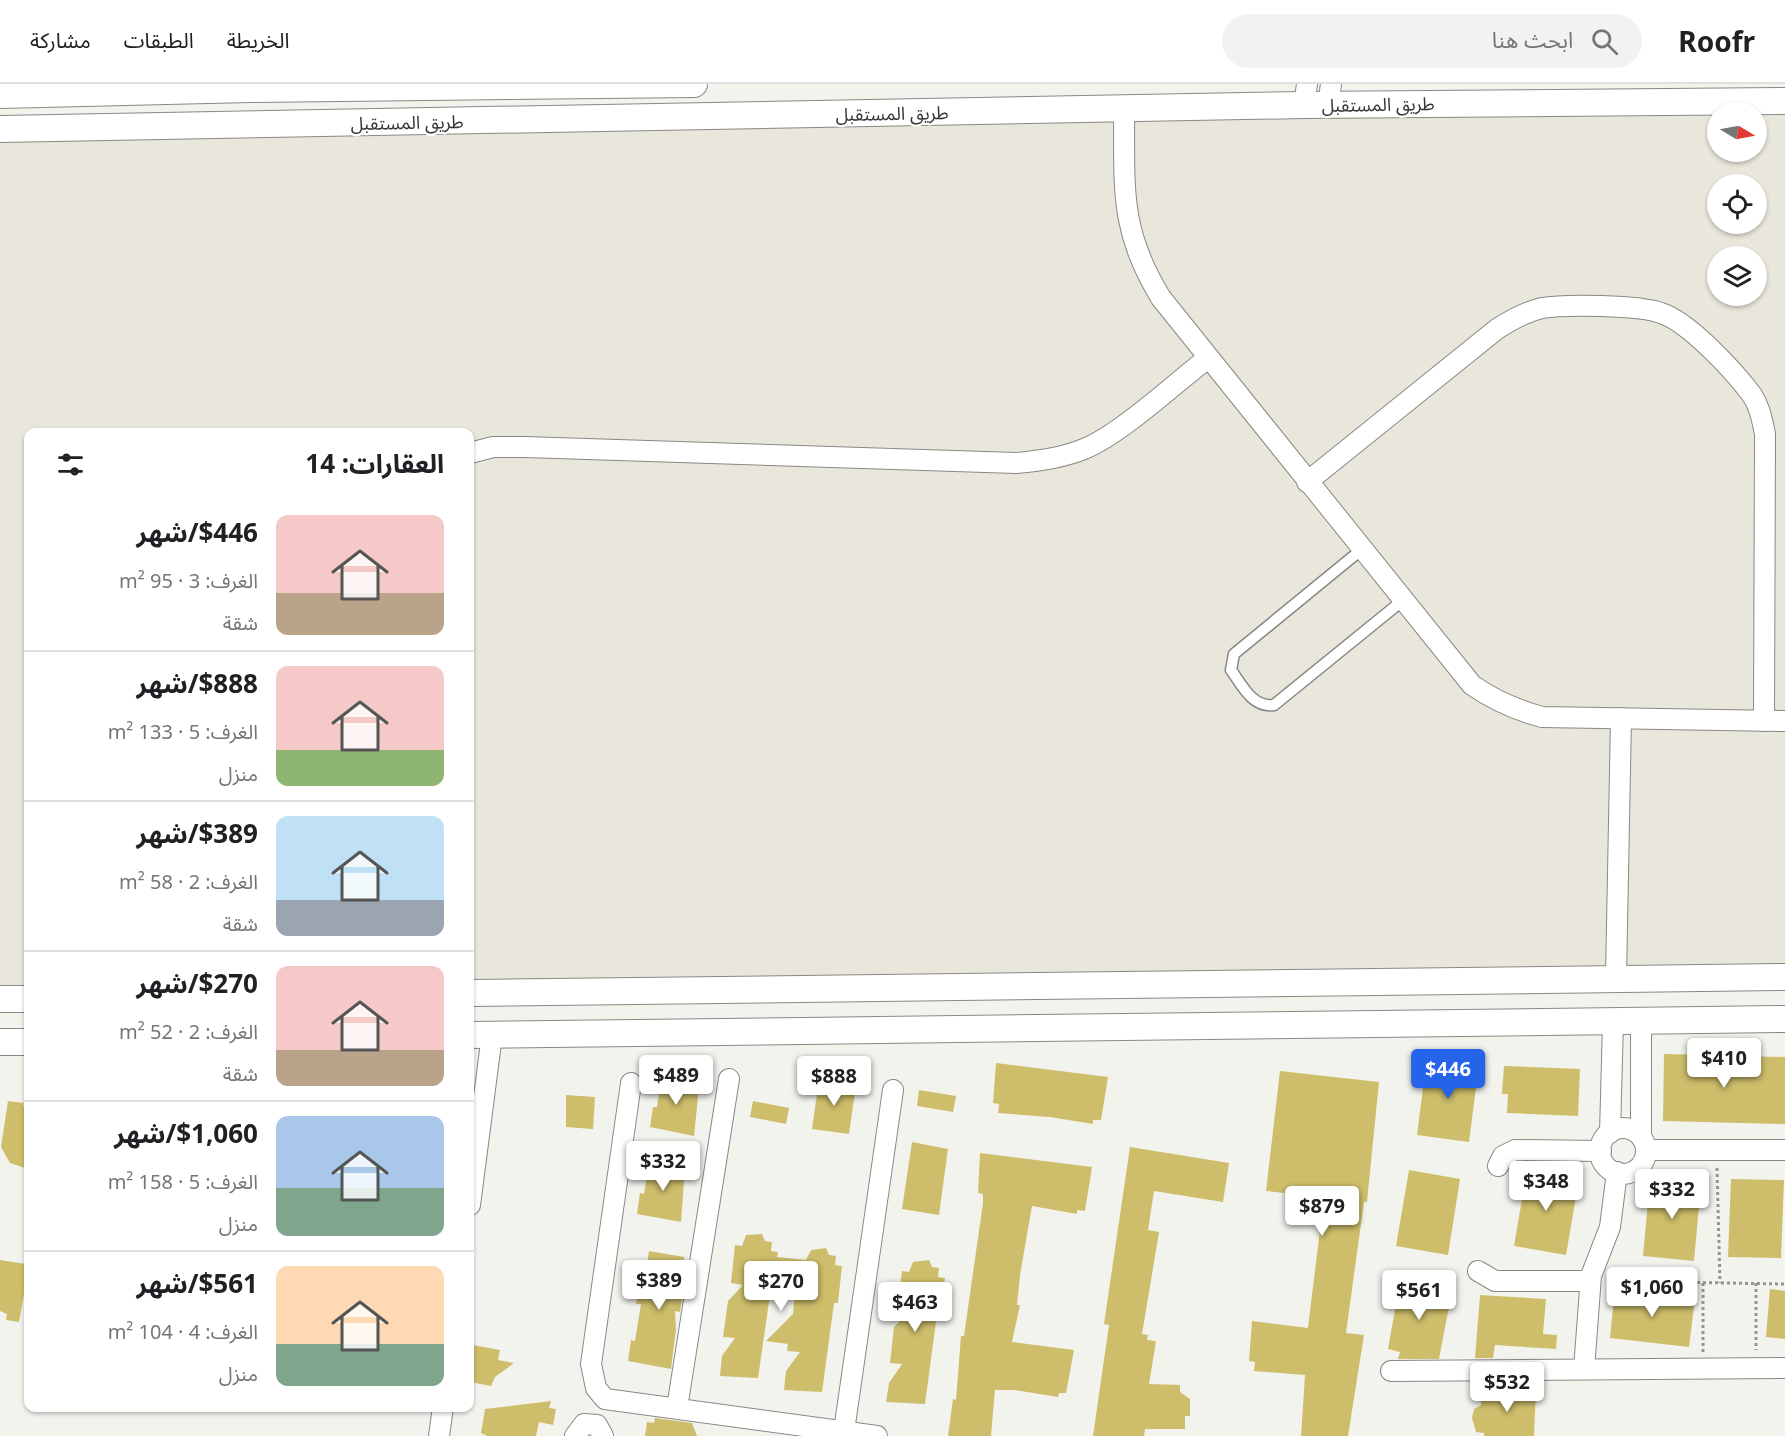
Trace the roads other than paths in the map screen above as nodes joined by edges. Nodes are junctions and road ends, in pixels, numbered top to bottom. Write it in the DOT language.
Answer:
graph roads {
  1 [pos="694,84"];
  2 [pos="656,85"];
  3 [pos="248,86"];
  4 [pos="30,89"];
  5 [pos="57,89"];
  6 [pos="82,93"];
  7 [pos="1317,94"];
  8 [pos="0,95"];
  9 [pos="1785,101"];
  10 [pos="1124,108"];
  11 [pos="79,128"];
  12 [pos="0,129"];
  13 [pos="1208,358"];
  14 [pos="474,452"];
  15 [pos="1307,482"];
  16 [pos="1361,550"];
  17 [pos="1402,602"];
  18 [pos="1621,718"];
  19 [pos="1764,721"];
  20 [pos="1785,721"];
  21 [pos="1785,976"];
  22 [pos="1616,978"];
  23 [pos="831,987"];
  24 [pos="794,988"];
  25 [pos="474,993"];
  26 [pos="0,999"];
  27 [pos="24,999"];
  28 [pos="1785,1019"];
  29 [pos="1641,1022"];
  30 [pos="1613,1023"];
  31 [pos="832,1029"];
  32 [pos="793,1030"];
  33 [pos="481,1035"];
  34 [pos="0,1042"];
  35 [pos="24,1042"];
  36 [pos="729,1079"];
  37 [pos="631,1083"];
  38 [pos="893,1090"];
  39 [pos="1610,1133"];
  40 [pos="474,1143"];
  41 [pos="1644,1143"];
  42 [pos="1785,1150"];
  43 [pos="1601,1151"];
  44 [pos="1498,1166"];
  45 [pos="1617,1173"];
  46 [pos="1478,1270"];
  47 [pos="1590,1281"];
  48 [pos="1785,1368"];
  49 [pos="1584,1369"];
  50 [pos="1390,1371"];
  51 [pos="677,1408"];
  52 [pos="442,1412"];
  53 [pos="780,1430"];
  54 [pos="844,1431"];
  55 [pos="439,1436"];
  56 [pos="575,1436"];
  57 [pos="603,1436"];
  58 [pos="877,1436"];
  1 -- 2 [label="street, طريق المستقبل"];
  2 -- 3 [label="street, طريق المستقبل"];
  3 -- 6 [label="street, طريق المستقبل"];
  4 -- 5 [label="street, طريق المستقبل"];
  4 -- 8 [label="street, طريق المستقبل"];
  5 -- 6 [label="street, طريق المستقبل"];
  6 -- 11 [label="street"];
  7 -- 9 [label="street, طريق المستقبل"];
  7 -- 10 [label="street, طريق المستقبل"];
  10 -- 11 [label="street, طريق المستقبل"];
  10 -- 13 [label="street"];
  11 -- 12 [label="street, طريق المستقبل"];
  13 -- 14 [label="street"];
  13 -- 15 [label="street"];
  15 -- 16 [label="street"];
  15 -- 19 [label="street"];
  16 -- 17 [label="street"];
  16 -- 17 [label="lane"];
  17 -- 18 [label="street"];
  18 -- 19 [label="street"];
  18 -- 22 [label="street"];
  19 -- 20 [label="street"];
  21 -- 22 [label="street"];
  22 -- 23 [label="street"];
  23 -- 24 [label="street"];
  23 -- 31 [label="street"];
  24 -- 25 [label="street"];
  24 -- 32 [label="street"];
  26 -- 27 [label="street"];
  28 -- 29 [label="street"];
  29 -- 30 [label="street"];
  29 -- 41 [label="street"];
  30 -- 31 [label="street"];
  30 -- 39 [label="street"];
  31 -- 32 [label="street"];
  32 -- 33 [label="street"];
  33 -- 40 [label="street"];
  34 -- 35 [label="street"];
  36 -- 51 [label="street"];
  37 -- 51 [label="street"];
  38 -- 54 [label="street"];
  39 -- 41 [label="street"];
  39 -- 43 [label="street"];
  41 -- 42 [label="street"];
  41 -- 45 [label="street"];
  43 -- 44 [label="street"];
  43 -- 45 [label="street"];
  45 -- 47 [label="street"];
  46 -- 47 [label="street"];
  47 -- 49 [label="street"];
  48 -- 49 [label="street"];
  49 -- 50 [label="street"];
  51 -- 53 [label="street"];
  52 -- 55 [label="street"];
  53 -- 54 [label="street"];
  54 -- 58 [label="street"];
  56 -- 57 [label="street"];
}
